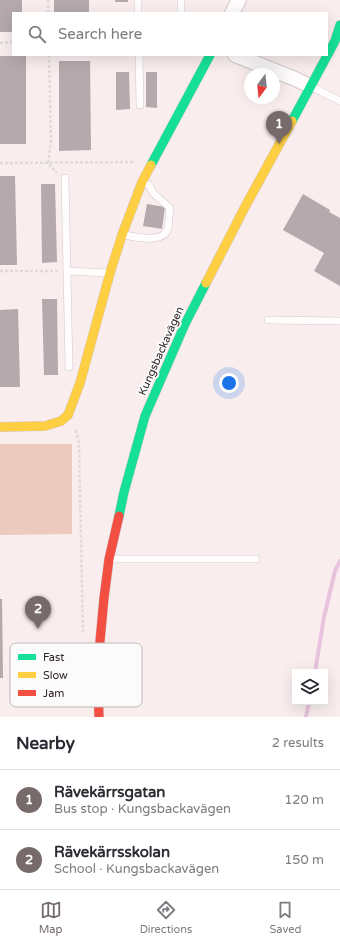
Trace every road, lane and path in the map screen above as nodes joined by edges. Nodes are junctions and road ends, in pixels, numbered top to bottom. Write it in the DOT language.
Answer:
graph roads {
  1 [pos="48,0"];
  2 [pos="138,0"];
  3 [pos="181,0"];
  4 [pos="239,0"];
  5 [pos="48,12"];
  6 [pos="138,12"];
  7 [pos="181,12"];
  8 [pos="233,12"];
  9 [pos="340,26"];
  10 [pos="12,42"];
  11 [pos="0,43"];
  12 [pos="328,54"];
  13 [pos="49,56"];
  14 [pos="139,56"];
  15 [pos="209,56"];
  16 [pos="238,56"];
  17 [pos="327,56"];
  18 [pos="310,86"];
  19 [pos="340,101"];
  20 [pos="140,105"];
  21 [pos="152,162"];
  22 [pos="0,163"];
  23 [pos="48,163"];
  24 [pos="65,178"];
  25 [pos="142,182"];
  26 [pos="122,235"];
  27 [pos="0,271"];
  28 [pos="67,271"];
  29 [pos="110,273"];
  30 [pos="268,320"];
  31 [pos="340,321"];
  32 [pos="69,367"];
  33 [pos="68,415"];
  34 [pos="0,427"];
  35 [pos="110,559"];
  36 [pos="256,559"];
  37 [pos="83,640"];
  38 [pos="100,643"];
  39 [pos="99,707"];
  40 [pos="99,717"];
  1 -- 5 [label="path"];
  2 -- 6 [label="lane"];
  3 -- 7 [label="lane"];
  4 -- 8 [label="street"];
  9 -- 12 [label="street, Kungsbackavägen"];
  10 -- 11 [label="path"];
  13 -- 23 [label="path"];
  14 -- 20 [label="lane"];
  15 -- 21 [label="street"];
  16 -- 18 [label="street"];
  17 -- 18 [label="street, Kungsbackavägen"];
  18 -- 19 [label="lane"];
  18 -- 35 [label="street, Kungsbackavägen"];
  21 -- 23 [label="path"];
  21 -- 25 [label="street"];
  22 -- 23 [label="path"];
  23 -- 24 [label="path"];
  24 -- 28 [label="lane"];
  25 -- 26 [label="street"];
  25 -- 26 [label="lane"];
  26 -- 29 [label="street"];
  27 -- 28 [label="path"];
  28 -- 29 [label="lane"];
  28 -- 32 [label="lane"];
  29 -- 33 [label="street"];
  30 -- 31 [label="lane"];
  33 -- 34 [label="street"];
  33 -- 37 [label="path"];
  35 -- 36 [label="lane"];
  35 -- 38 [label="street, Kungsbackavägen"];
  39 -- 40 [label="street, Kungsbackavägen"];
}
